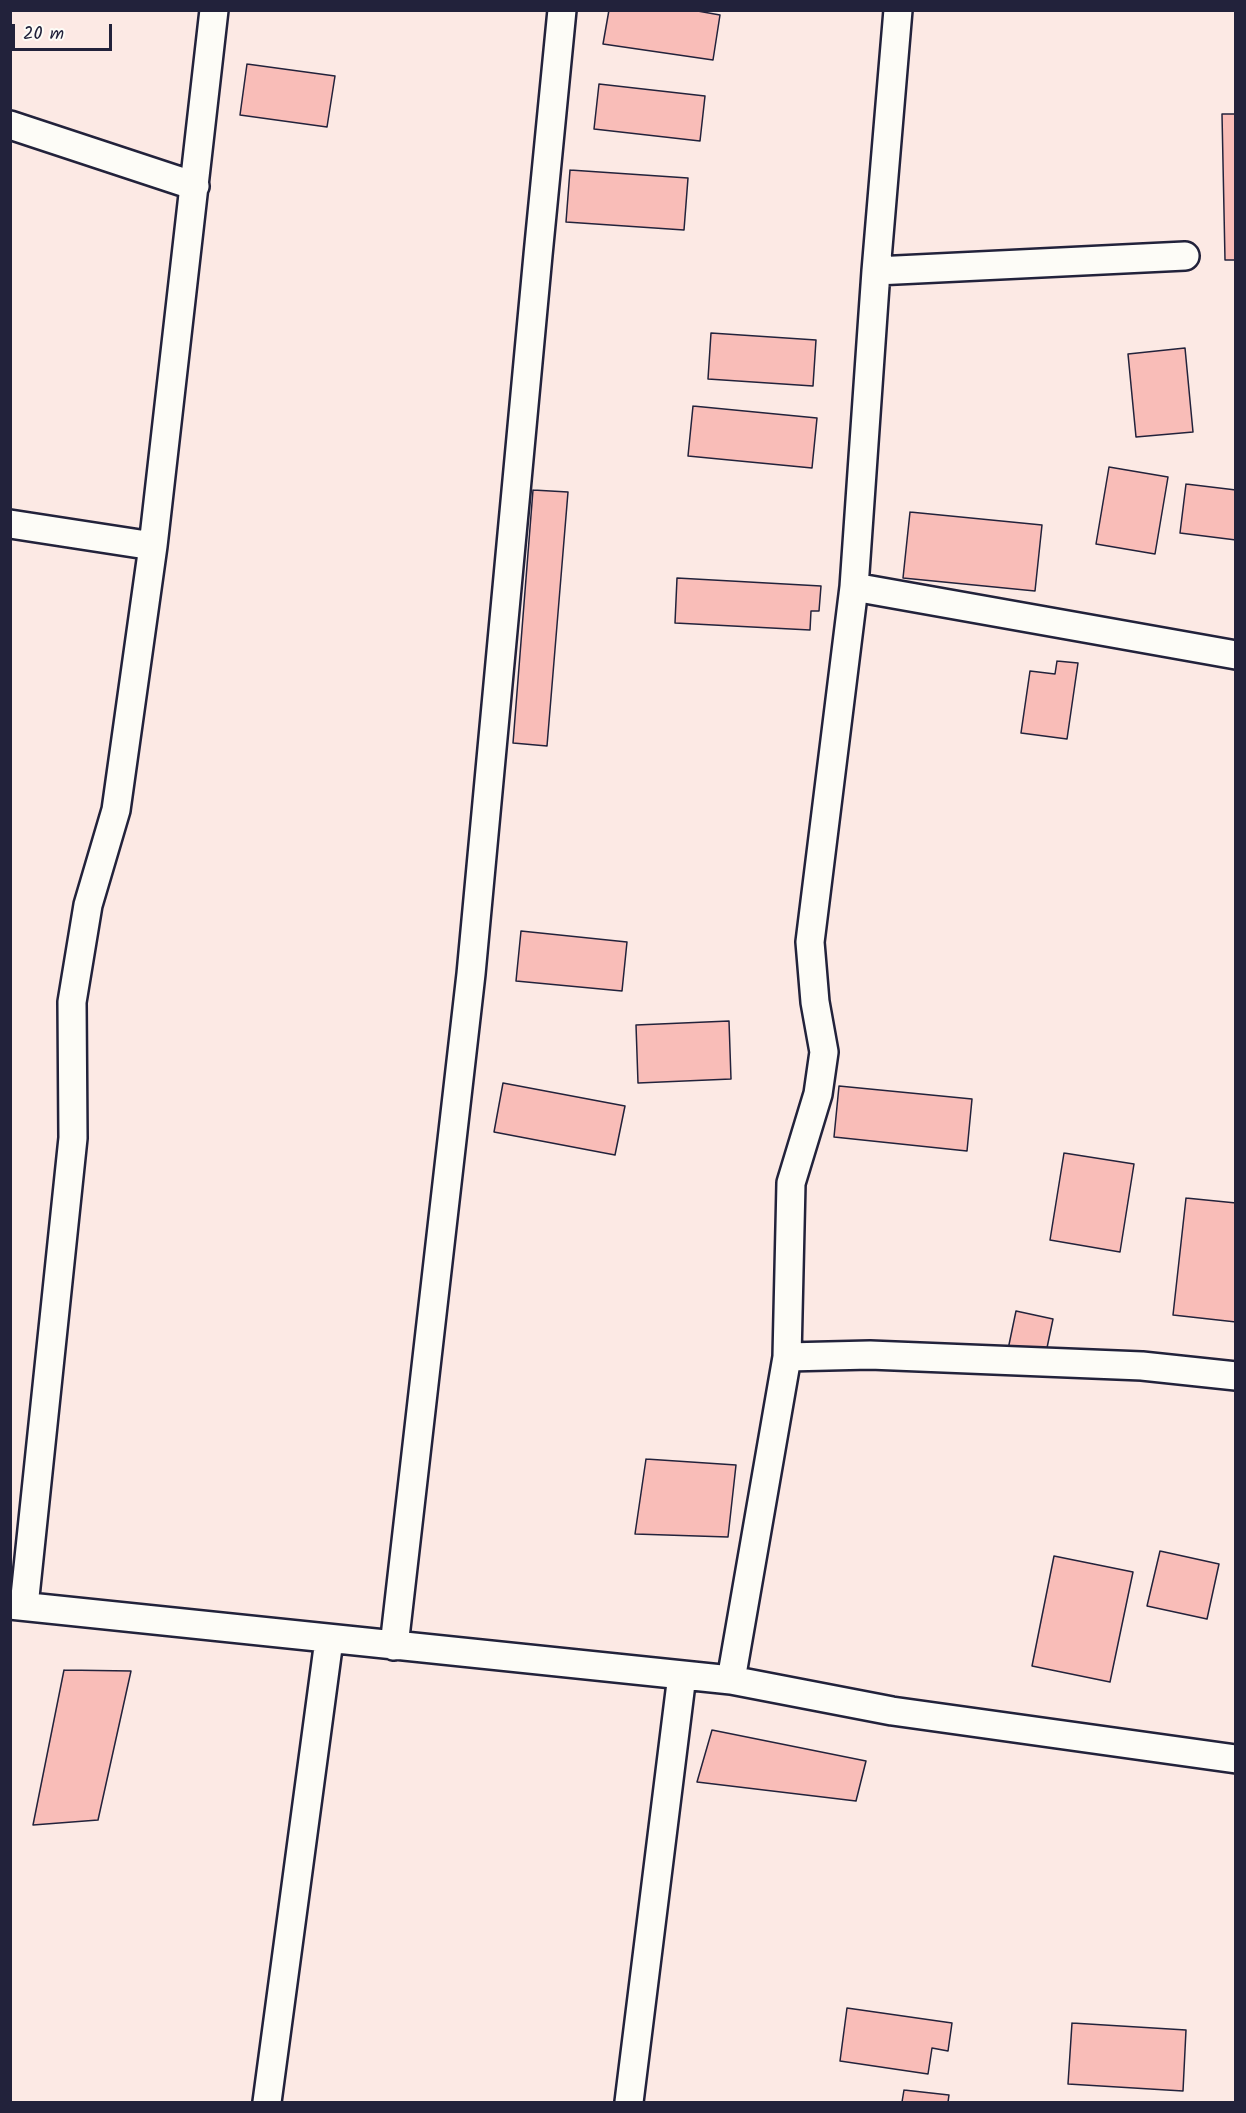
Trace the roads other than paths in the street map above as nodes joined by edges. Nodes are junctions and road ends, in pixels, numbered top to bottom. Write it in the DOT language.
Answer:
graph roads {
  1 [pos="214,10"];
  2 [pos="562,10"];
  3 [pos="898,10"];
  4 [pos="10,125"];
  5 [pos="195,186"];
  6 [pos="1185,256"];
  7 [pos="876,271"];
  8 [pos="10,524"];
  9 [pos="153,546"];
  10 [pos="854,587"];
  11 [pos="1236,655"];
  12 [pos="787,1357"];
  13 [pos="1236,1376"];
  14 [pos="17,1606"];
  15 [pos="329,1640"];
  16 [pos="394,1646"];
  17 [pos="682,1675"];
  18 [pos="731,1680"];
  19 [pos="1236,1759"];
  20 [pos="267,2103"];
  21 [pos="628,2103"];
  1 -- 5 [label="street"];
  2 -- 16 [label="street"];
  3 -- 7 [label="street"];
  4 -- 5 [label="street"];
  5 -- 9 [label="street"];
  6 -- 7 [label="street"];
  7 -- 10 [label="street"];
  8 -- 9 [label="street"];
  9 -- 14 [label="street"];
  10 -- 11 [label="street"];
  10 -- 12 [label="street"];
  12 -- 13 [label="street"];
  12 -- 18 [label="street"];
  14 -- 15 [label="street"];
  15 -- 16 [label="street"];
  15 -- 20 [label="street"];
  16 -- 17 [label="street"];
  17 -- 18 [label="street"];
  17 -- 21 [label="street"];
  18 -- 19 [label="street"];
}
